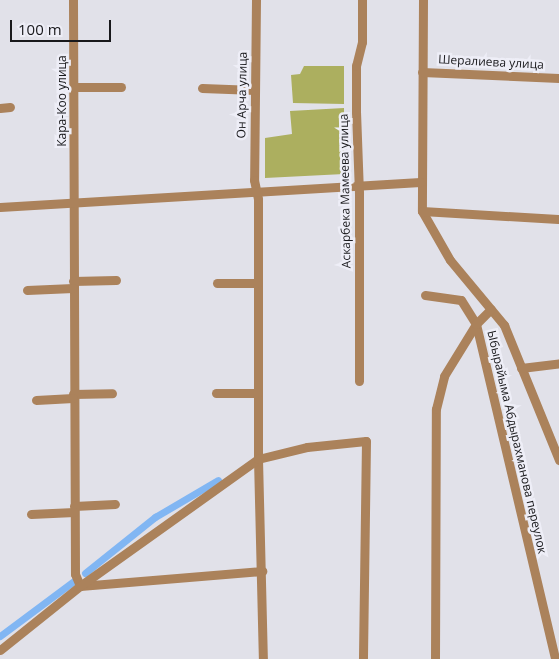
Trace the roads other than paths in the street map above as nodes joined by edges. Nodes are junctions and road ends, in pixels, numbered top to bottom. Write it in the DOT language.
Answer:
graph roads {
  1 [pos="73,0"];
  2 [pos="256,0"];
  3 [pos="362,0"];
  4 [pos="423,0"];
  5 [pos="422,72"];
  6 [pos="559,78"];
  7 [pos="75,87"];
  8 [pos="121,87"];
  9 [pos="202,88"];
  10 [pos="255,90"];
  11 [pos="10,107"];
  12 [pos="0,108"];
  13 [pos="420,182"];
  14 [pos="358,184"];
  15 [pos="256,190"];
  16 [pos="74,202"];
  17 [pos="0,207"];
  18 [pos="422,211"];
  19 [pos="558,219"];
  20 [pos="116,280"];
  21 [pos="217,283"];
  22 [pos="257,283"];
  23 [pos="73,285"];
  24 [pos="27,290"];
  25 [pos="424,294"];
  26 [pos="491,309"];
  27 [pos="476,324"];
  28 [pos="559,363"];
  29 [pos="521,368"];
  30 [pos="359,381"];
  31 [pos="112,393"];
  32 [pos="216,393"];
  33 [pos="257,393"];
  34 [pos="73,396"];
  35 [pos="36,400"];
  36 [pos="258,459"];
  37 [pos="559,459"];
  38 [pos="114,504"];
  39 [pos="74,509"];
  40 [pos="31,514"];
  41 [pos="262,571"];
  42 [pos="80,586"];
  43 [pos="0,650"];
  44 [pos="263,659"];
  45 [pos="363,659"];
  46 [pos="434,659"];
  47 [pos="555,659"];
  1 -- 7 [label="street, Кара-Коо улица"];
  2 -- 10 [label="street, Он Арча улица"];
  3 -- 14 [label="street, Аскарбека Мамеева улица"];
  4 -- 5 [label="street"];
  5 -- 6 [label="street, Шералиева улица"];
  5 -- 13 [label="street"];
  7 -- 8 [label="street"];
  7 -- 16 [label="street, Кара-Коо улица"];
  9 -- 10 [label="street"];
  10 -- 15 [label="street, Он Арча улица"];
  11 -- 12 [label="street"];
  13 -- 14 [label="street"];
  13 -- 18 [label="street"];
  14 -- 15 [label="street"];
  14 -- 30 [label="street, Аскарбека Мамеева улица"];
  15 -- 16 [label="street"];
  15 -- 22 [label="street, Он Арча улица"];
  16 -- 17 [label="street"];
  16 -- 23 [label="street, Кара-Коо улица"];
  18 -- 19 [label="street"];
  18 -- 26 [label="street"];
  20 -- 23 [label="street"];
  21 -- 22 [label="street"];
  22 -- 33 [label="street, Он Арча улица"];
  23 -- 24 [label="street"];
  23 -- 34 [label="street, Кара-Коо улица"];
  25 -- 27 [label="street, Ыбырайыма Абдырахманова переулок"];
  26 -- 27 [label="street"];
  26 -- 29 [label="street"];
  27 -- 46 [label="street"];
  27 -- 47 [label="street, Ыбырайыма Абдырахманова переулок"];
  28 -- 29 [label="street"];
  29 -- 37 [label="street"];
  31 -- 34 [label="street"];
  32 -- 33 [label="street"];
  33 -- 36 [label="street, Он Арча улица"];
  34 -- 35 [label="street"];
  34 -- 39 [label="street, Кара-Коо улица"];
  36 -- 41 [label="street, Он Арча улица"];
  36 -- 42 [label="street"];
  36 -- 45 [label="street"];
  38 -- 39 [label="street"];
  39 -- 40 [label="street"];
  39 -- 42 [label="street, Кара-Коо улица"];
  41 -- 42 [label="street"];
  41 -- 44 [label="street, Он Арча улица"];
  42 -- 43 [label="street"];
}
